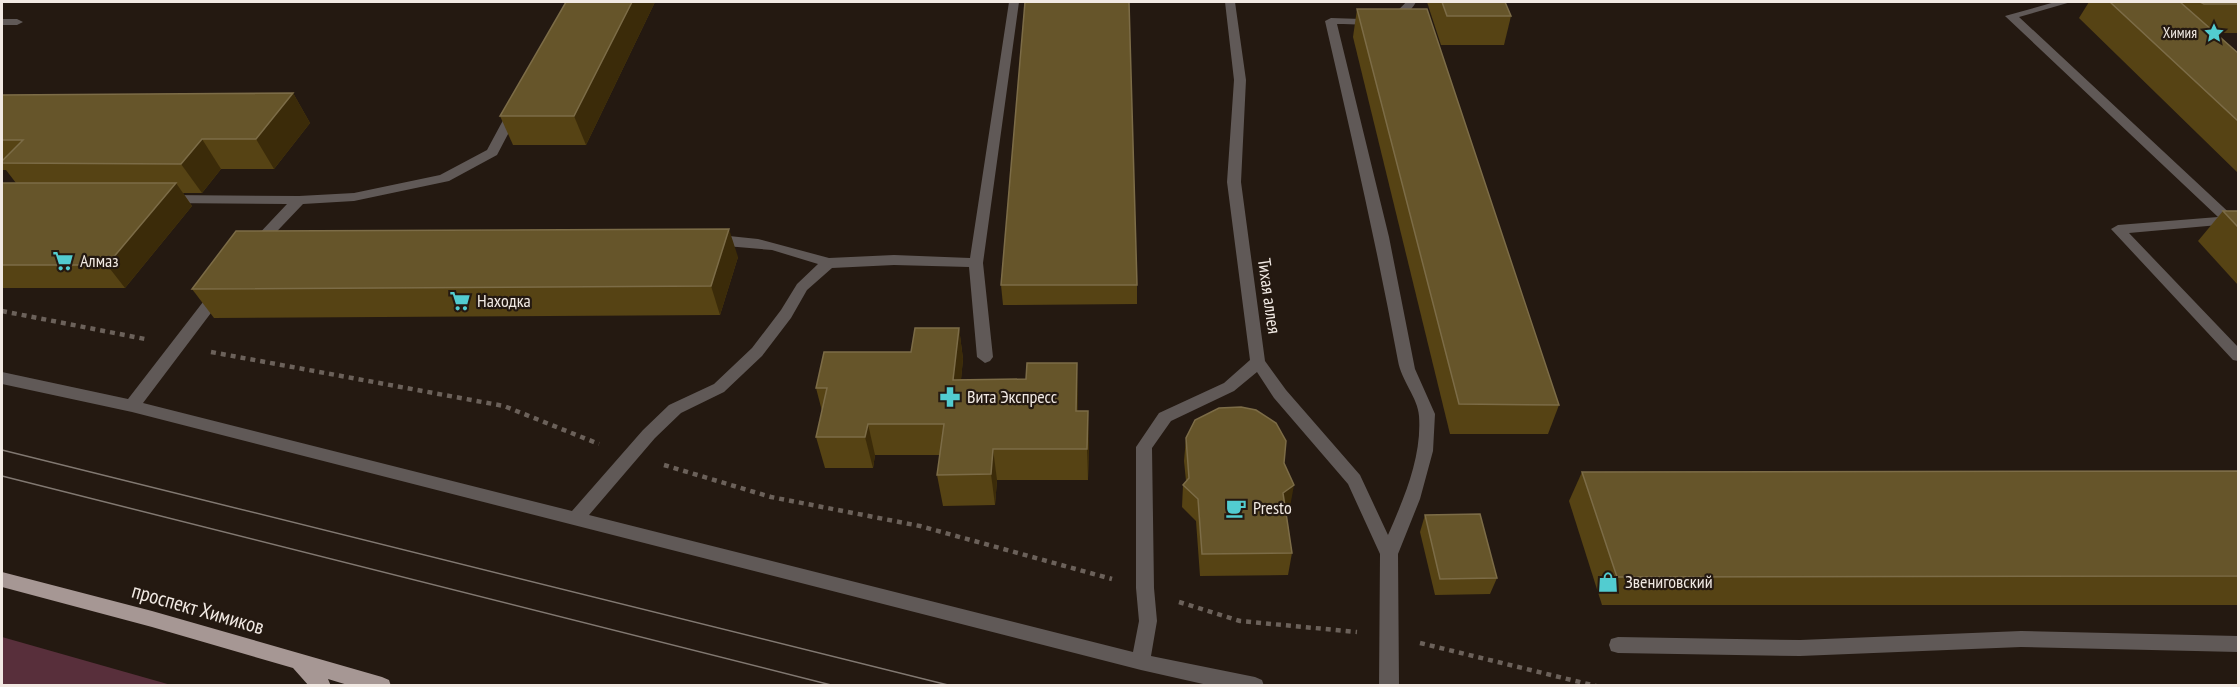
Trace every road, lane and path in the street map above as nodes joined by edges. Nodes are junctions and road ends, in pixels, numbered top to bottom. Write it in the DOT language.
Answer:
graph roads {
  1 [pos="1014,2"];
  2 [pos="1230,2"];
  3 [pos="1411,2"];
  4 [pos="2066,2"];
  5 [pos="2,22"];
  6 [pos="17,22"];
  7 [pos="520,102"];
  8 [pos="156,199"];
  9 [pos="299,200"];
  10 [pos="704,240"];
  11 [pos="276,249"];
  12 [pos="828,263"];
  13 [pos="976,263"];
  14 [pos="225,284"];
  15 [pos="2,311"];
  16 [pos="176,345"];
  17 [pos="2238,356"];
  18 [pos="985,357"];
  19 [pos="1258,362"];
  20 [pos="2,378"];
  21 [pos="132,406"];
  22 [pos="631,455"];
  23 [pos="575,519"];
  24 [pos="1389,554"];
  25 [pos="2,580"];
  26 [pos="1145,588"];
  27 [pos="1389,635"];
  28 [pos="2238,644"];
  29 [pos="1617,645"];
  30 [pos="298,661"];
  31 [pos="1141,662"];
  32 [pos="322,686"];
  33 [pos="382,686"];
  34 [pos="1255,686"];
  35 [pos="1389,686"];
  36 [pos="1596,686"];
  1 -- 13 [label="lane"];
  2 -- 19 [label="lane, Тихая аллея"];
  3 -- 24 [label="lane"];
  4 -- 17 [label="lane"];
  5 -- 6 [label="lane"];
  7 -- 9 [label="lane"];
  8 -- 9 [label="lane"];
  9 -- 11 [label="lane"];
  10 -- 12 [label="lane"];
  12 -- 13 [label="lane"];
  12 -- 22 [label="lane"];
  13 -- 18 [label="lane"];
  14 -- 16 [label="lane"];
  15 -- 16 [label="path"];
  16 -- 21 [label="lane"];
  16 -- 22 [label="path"];
  19 -- 24 [label="lane, Тихая аллея"];
  19 -- 26 [label="lane"];
  20 -- 21 [label="lane"];
  21 -- 23 [label="lane"];
  22 -- 23 [label="lane"];
  22 -- 26 [label="path"];
  23 -- 31 [label="lane"];
  24 -- 27 [label="lane"];
  25 -- 30 [label="main road, проспект Химиков"];
  26 -- 27 [label="path"];
  26 -- 31 [label="lane"];
  27 -- 35 [label="lane"];
  27 -- 36 [label="path"];
  28 -- 29 [label="lane"];
  30 -- 32 [label="main road"];
  30 -- 33 [label="main road, проспект Химиков"];
  31 -- 34 [label="lane"];
}
